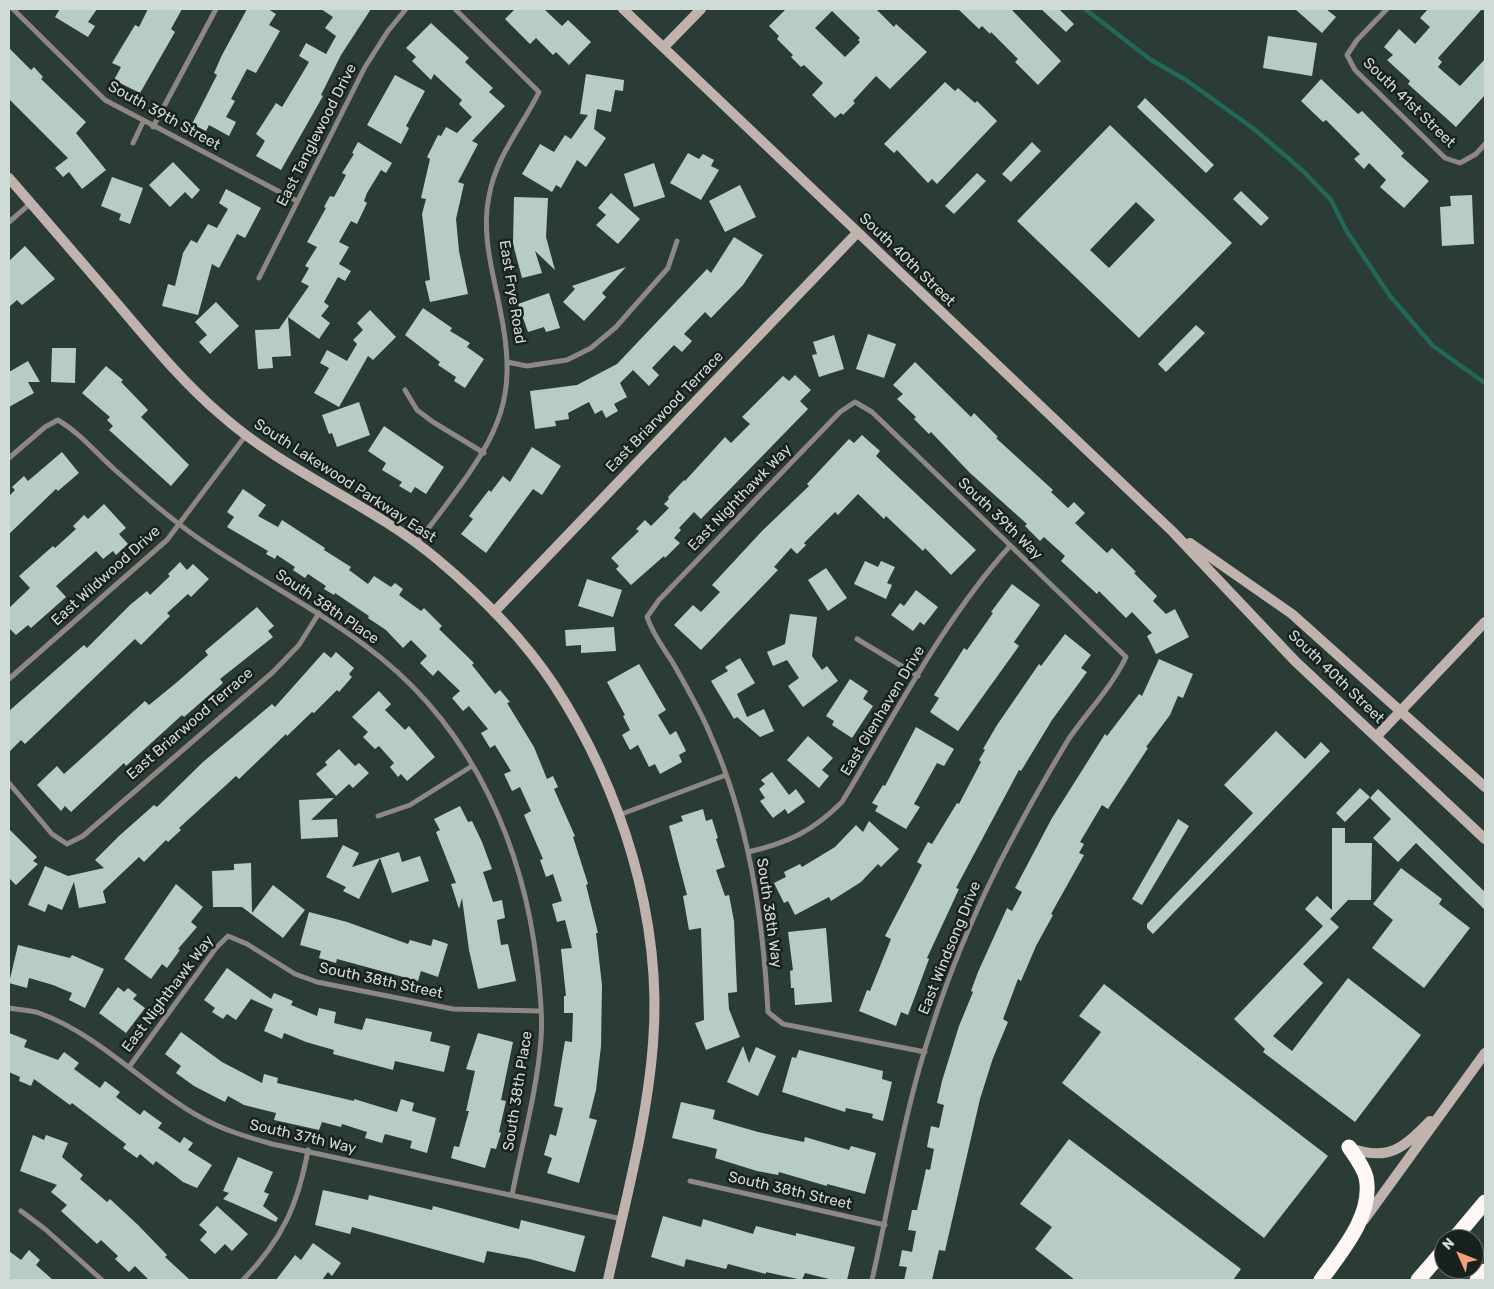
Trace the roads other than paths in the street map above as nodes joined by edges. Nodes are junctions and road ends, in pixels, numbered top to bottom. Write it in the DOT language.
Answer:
graph roads {
  1 [pos="13,9"];
  2 [pos="216,9"];
  3 [pos="406,9"];
  4 [pos="455,9"];
  5 [pos="623,9"];
  6 [pos="701,9"];
  7 [pos="1387,9"];
  8 [pos="664,47"];
  9 [pos="143,122"];
  10 [pos="153,127"];
  11 [pos="133,143"];
  12 [pos="1485,144"];
  13 [pos="9,178"];
  14 [pos="297,201"];
  15 [pos="31,203"];
  16 [pos="9,222"];
  17 [pos="857,234"];
  18 [pos="678,241"];
  19 [pos="259,278"];
  20 [pos="506,362"];
  21 [pos="405,390"];
  22 [pos="855,402"];
  23 [pos="246,435"];
  24 [pos="484,453"];
  25 [pos="9,458"];
  26 [pos="180,524"];
  27 [pos="1172,531"];
  28 [pos="416,543"];
  29 [pos="1010,546"];
  30 [pos="494,612"];
  31 [pos="319,613"];
  32 [pos="647,617"];
  33 [pos="1485,622"];
  34 [pos="857,639"];
  35 [pos="1126,657"];
  36 [pos="918,676"];
  37 [pos="9,679"];
  38 [pos="1400,710"];
  39 [pos="1376,737"];
  40 [pos="472,766"];
  41 [pos="726,775"];
  42 [pos="9,782"];
  43 [pos="1485,787"];
  44 [pos="619,815"];
  45 [pos="378,816"];
  46 [pos="1485,839"];
  47 [pos="748,852"];
  48 [pos="228,936"];
  49 [pos="9,1008"];
  50 [pos="540,1011"];
  51 [pos="924,1052"];
  52 [pos="1485,1053"];
  53 [pos="129,1067"];
  54 [pos="1452,1099"];
  55 [pos="1348,1147"];
  56 [pos="308,1150"];
  57 [pos="690,1181"];
  58 [pos="512,1195"];
  59 [pos="1485,1202"];
  60 [pos="21,1211"];
  61 [pos="622,1218"];
  62 [pos="885,1225"];
  63 [pos="1462,1229"];
  64 [pos="1357,1230"];
  65 [pos="1434,1262"];
  66 [pos="1485,1271"];
  67 [pos="102,1280"];
  68 [pos="243,1280"];
  69 [pos="608,1280"];
  70 [pos="872,1280"];
  71 [pos="1321,1280"];
  72 [pos="1418,1280"];
  73 [pos="1477,1280"];
  1 -- 9 [label="street, South 39th Street"];
  2 -- 10 [label="street"];
  3 -- 14 [label="street, East Tanglewood Drive"];
  4 -- 20 [label="street, East Frye Road"];
  5 -- 8 [label="street, South 40th Street"];
  6 -- 8 [label="street"];
  7 -- 12 [label="street, South 41st Street"];
  8 -- 17 [label="street, South 40th Street"];
  9 -- 10 [label="street, South 39th Street"];
  9 -- 11 [label="street"];
  10 -- 14 [label="street, South 39th Street"];
  13 -- 15 [label="street, South Lakewood Parkway East"];
  14 -- 19 [label="street, East Tanglewood Drive"];
  15 -- 16 [label="street"];
  15 -- 23 [label="street, South Lakewood Parkway East"];
  17 -- 27 [label="street, South 40th Street"];
  17 -- 30 [label="street, East Briarwood Terrace"];
  18 -- 20 [label="street"];
  20 -- 24 [label="street, East Frye Road"];
  21 -- 24 [label="street"];
  22 -- 29 [label="street, South 39th Way"];
  22 -- 32 [label="street, East Nighthawk Way"];
  23 -- 26 [label="street, East Wildwood Drive"];
  23 -- 28 [label="street, South Lakewood Parkway East"];
  24 -- 28 [label="street, East Frye Road"];
  25 -- 26 [label="street, South 38th Place"];
  26 -- 31 [label="street, South 38th Place"];
  26 -- 37 [label="street, East Wildwood Drive"];
  27 -- 38 [label="street, South 40th Street"];
  27 -- 39 [label="street, South 40th Street"];
  28 -- 30 [label="street, South Lakewood Parkway East"];
  29 -- 35 [label="street, South 39th Way"];
  29 -- 36 [label="street, East Glenhaven Drive"];
  30 -- 44 [label="street, South Lakewood Parkway East"];
  31 -- 40 [label="street, South 38th Place"];
  31 -- 42 [label="street, East Briarwood Terrace"];
  32 -- 41 [label="street, South 38th Way"];
  33 -- 38 [label="street"];
  34 -- 36 [label="street"];
  35 -- 51 [label="street, East Windsong Drive"];
  36 -- 47 [label="street, East Glenhaven Drive"];
  38 -- 39 [label="street"];
  38 -- 43 [label="street, South 40th Street"];
  39 -- 46 [label="street, South 40th Street"];
  40 -- 45 [label="street"];
  40 -- 50 [label="street, South 38th Place"];
  41 -- 44 [label="street"];
  41 -- 47 [label="street, South 38th Way"];
  44 -- 61 [label="street, South Lakewood Parkway East"];
  47 -- 51 [label="street, South 38th Way"];
  48 -- 50 [label="street, South 38th Street"];
  48 -- 53 [label="street, East Nighthawk Way"];
  49 -- 53 [label="street, South 37th Way"];
  50 -- 58 [label="street, South 38th Place"];
  51 -- 62 [label="street, East Windsong Drive"];
  52 -- 54 [label="street"];
  53 -- 56 [label="street, South 37th Way"];
  54 -- 55 [label="street"];
  54 -- 64 [label="street"];
  55 -- 64 [label="highway"];
  56 -- 58 [label="street, South 37th Way"];
  56 -- 68 [label="street"];
  57 -- 62 [label="street, South 38th Street"];
  58 -- 61 [label="street, South 37th Way"];
  59 -- 63 [label="highway"];
  60 -- 67 [label="street"];
  61 -- 69 [label="street, South Lakewood Parkway East"];
  62 -- 70 [label="street, East Windsong Drive"];
  64 -- 71 [label="highway"];
  65 -- 72 [label="highway"];
  66 -- 73 [label="highway"];
}
